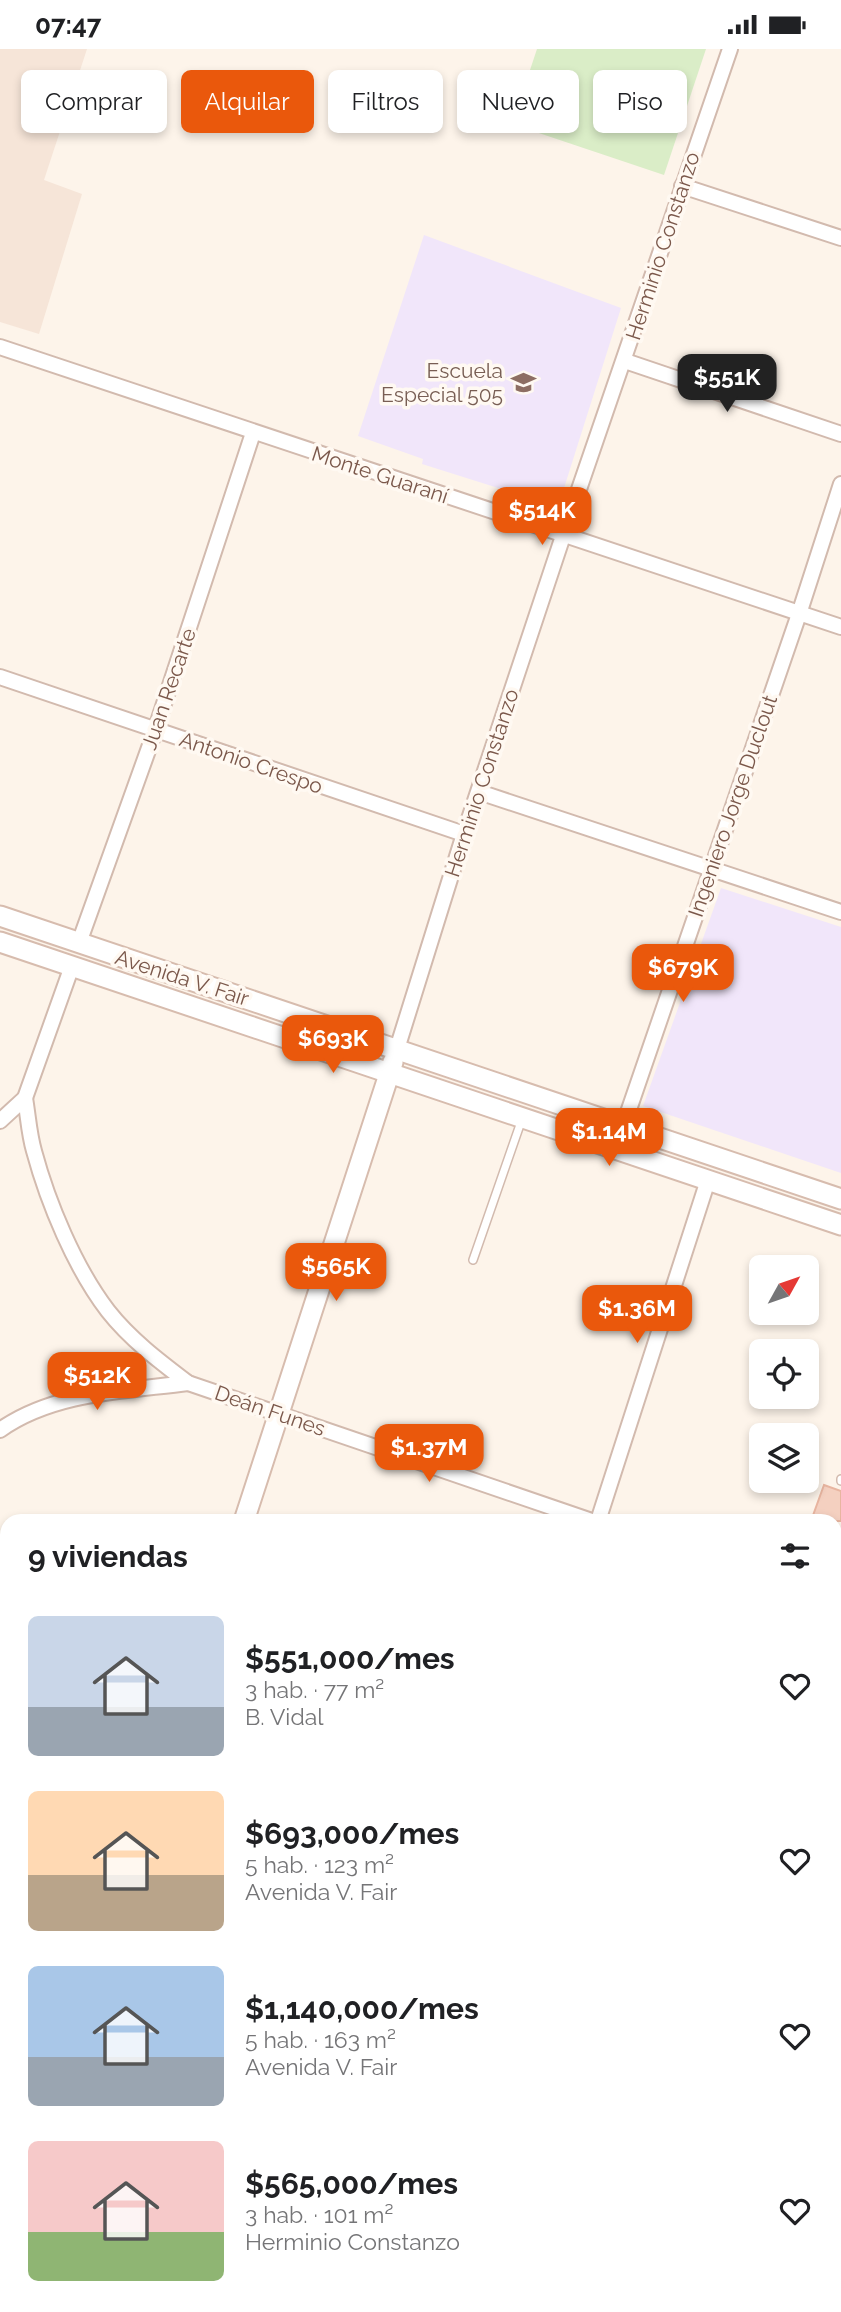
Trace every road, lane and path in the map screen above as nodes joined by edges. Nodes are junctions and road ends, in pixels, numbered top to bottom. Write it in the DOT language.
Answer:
graph roads {
  1 [pos="730,49"];
  2 [pos="682,186"];
  3 [pos="841,238"];
  4 [pos="0,347"];
  5 [pos="625,361"];
  6 [pos="253,433"];
  7 [pos="841,434"];
  8 [pos="841,484"];
  9 [pos="563,536"];
  10 [pos="799,614"];
  11 [pos="841,627"];
  12 [pos="0,677"];
  13 [pos="155,731"];
  14 [pos="479,792"];
  15 [pos="464,834"];
  16 [pos="710,870"];
  17 [pos="841,912"];
  18 [pos="0,916"];
  19 [pos="0,942"];
  20 [pos="79,943"];
  21 [pos="72,967"];
  22 [pos="397,1049"];
  23 [pos="390,1073"];
  24 [pos="25,1098"];
  25 [pos="522,1118"];
  26 [pos="0,1121"];
  27 [pos="623,1127"];
  28 [pos="708,1180"];
  29 [pos="841,1199"];
  30 [pos="841,1225"];
  31 [pos="472,1260"];
  32 [pos="188,1383"];
  33 [pos="278,1414"];
  34 [pos="0,1430"];
  35 [pos="246,1514"];
  36 [pos="571,1514"];
  37 [pos="600,1514"];
  1 -- 2 [label="street, Herminio Constanzo"];
  2 -- 3 [label="street"];
  2 -- 5 [label="street, Herminio Constanzo"];
  4 -- 6 [label="street, Monte Guaraní"];
  5 -- 7 [label="street"];
  5 -- 9 [label="street, Herminio Constanzo"];
  6 -- 9 [label="street, Monte Guaraní"];
  6 -- 13 [label="street, Juan Recarte"];
  8 -- 10 [label="street, Ingeniero Jorge Duclout"];
  9 -- 10 [label="street, Monte Guaraní"];
  9 -- 14 [label="street, Herminio Constanzo"];
  10 -- 11 [label="street, Monte Guaraní"];
  10 -- 16 [label="street, Ingeniero Jorge Duclout"];
  12 -- 13 [label="street, Antonio Crespo"];
  13 -- 15 [label="street, Antonio Crespo"];
  13 -- 20 [label="street, Juan Recarte"];
  14 -- 15 [label="street, Herminio Constanzo"];
  14 -- 16 [label="street"];
  15 -- 22 [label="street, Herminio Constanzo"];
  16 -- 17 [label="street"];
  16 -- 27 [label="street, Ingeniero Jorge Duclout"];
  18 -- 20 [label="main road, Avenida V. Fair"];
  19 -- 21 [label="main road, Avenida V. Fair"];
  20 -- 22 [label="main road, Avenida V. Fair"];
  21 -- 23 [label="main road, Avenida V. Fair"];
  21 -- 24 [label="street"];
  22 -- 23 [label="main road, Herminio Constanzo"];
  22 -- 27 [label="main road, Avenida V. Fair"];
  23 -- 25 [label="main road, Avenida V. Fair"];
  23 -- 33 [label="main road, Herminio Constanzo"];
  24 -- 26 [label="street"];
  24 -- 32 [label="street"];
  25 -- 28 [label="main road, Avenida V. Fair"];
  25 -- 31 [label="lane"];
  27 -- 29 [label="main road, Avenida V. Fair"];
  28 -- 30 [label="main road, Avenida V. Fair"];
  28 -- 37 [label="street"];
  32 -- 33 [label="street, Deán Funes"];
  32 -- 34 [label="street"];
  33 -- 35 [label="main road, Herminio Constanzo"];
  33 -- 36 [label="street, Deán Funes"];
}
